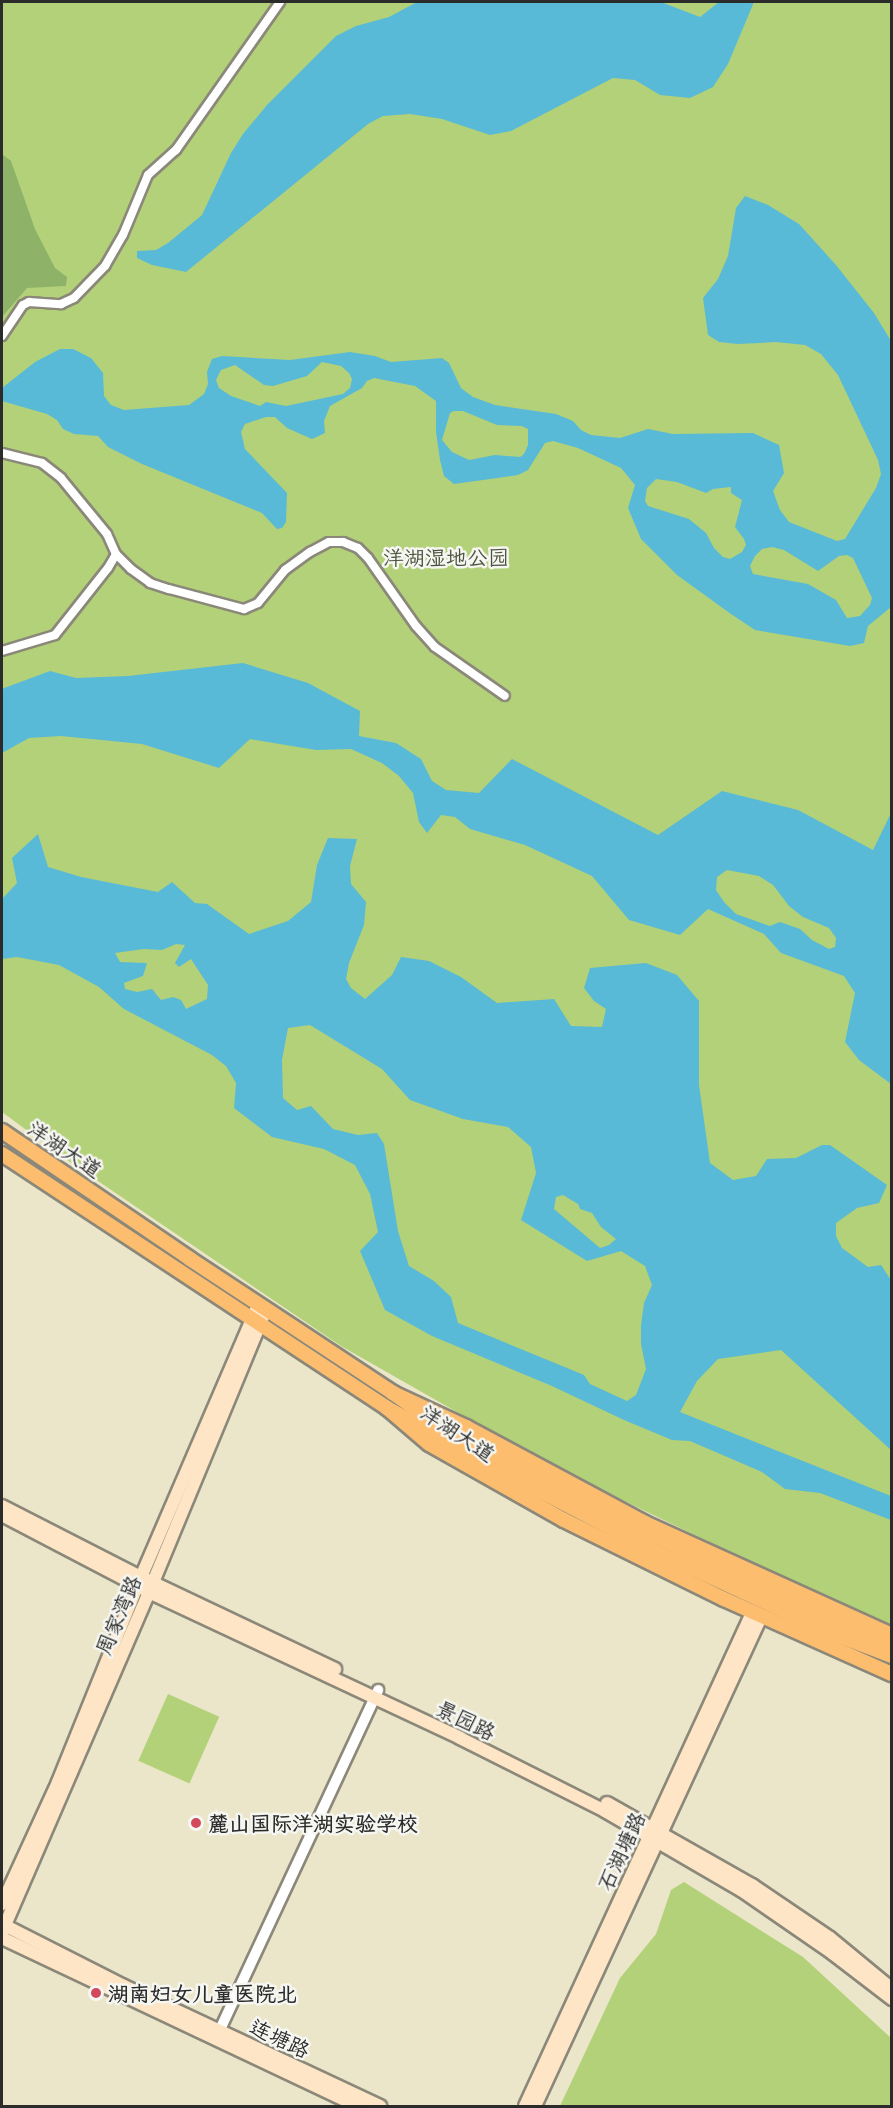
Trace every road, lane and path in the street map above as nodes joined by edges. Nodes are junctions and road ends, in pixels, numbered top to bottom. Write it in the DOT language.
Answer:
graph roads {
  1 [pos="280,2"];
  2 [pos="2,336"];
  3 [pos="2,453"];
  4 [pos="116,554"];
  5 [pos="2,651"];
  6 [pos="505,696"];
  7 [pos="2,1131"];
  8 [pos="2,1154"];
  9 [pos="259,1314"];
  10 [pos="393,1393"];
  11 [pos="387,1407"];
  12 [pos="496,1463"];
  13 [pos="2,1506"];
  14 [pos="2,1515"];
  15 [pos="146,1584"];
  16 [pos="757,1615"];
  17 [pos="891,1635"];
  18 [pos="891,1644"];
  19 [pos="891,1656"];
  20 [pos="891,1674"];
  21 [pos="379,1695"];
  22 [pos="655,1834"];
  23 [pos="2,1904"];
  24 [pos="2,1930"];
  25 [pos="891,1989"];
  26 [pos="891,1999"];
  27 [pos="221,2036"];
  28 [pos="358,2106"];
  29 [pos="380,2106"];
  30 [pos="525,2106"];
  31 [pos="535,2106"];
  1 -- 2 [label="street"];
  3 -- 4 [label="street"];
  4 -- 5 [label="street"];
  4 -- 6 [label="street"];
  7 -- 9 [label="main road, 洋湖大道"];
  8 -- 9 [label="main road, 洋湖大道"];
  9 -- 10 [label="main road, 洋湖大道"];
  9 -- 11 [label="main road, 洋湖大道"];
  9 -- 15 [label="main road, 周家湾路"];
  10 -- 12 [label="main road"];
  10 -- 17 [label="main road, 洋湖大道"];
  11 -- 12 [label="main road"];
  11 -- 16 [label="main road, 洋湖大道"];
  12 -- 18 [label="main road"];
  12 -- 19 [label="main road"];
  13 -- 15 [label="main road, 景园路"];
  14 -- 15 [label="main road, 景园路"];
  15 -- 21 [label="main road, 景园路"];
  15 -- 23 [label="main road, 周家湾路"];
  15 -- 24 [label="main road, 周家湾路"];
  16 -- 20 [label="main road, 洋湖大道"];
  16 -- 22 [label="main road, 石湖塘路"];
  21 -- 22 [label="main road, 景园路"];
  21 -- 27 [label="street"];
  22 -- 25 [label="main road, 景园路"];
  22 -- 26 [label="main road, 景园路"];
  22 -- 30 [label="main road, 石湖塘路"];
  22 -- 31 [label="main road, 石湖塘路"];
  24 -- 27 [label="main road, 连塘路"];
  27 -- 28 [label="main road, 连塘路"];
  27 -- 29 [label="main road, 连塘路"];
}
